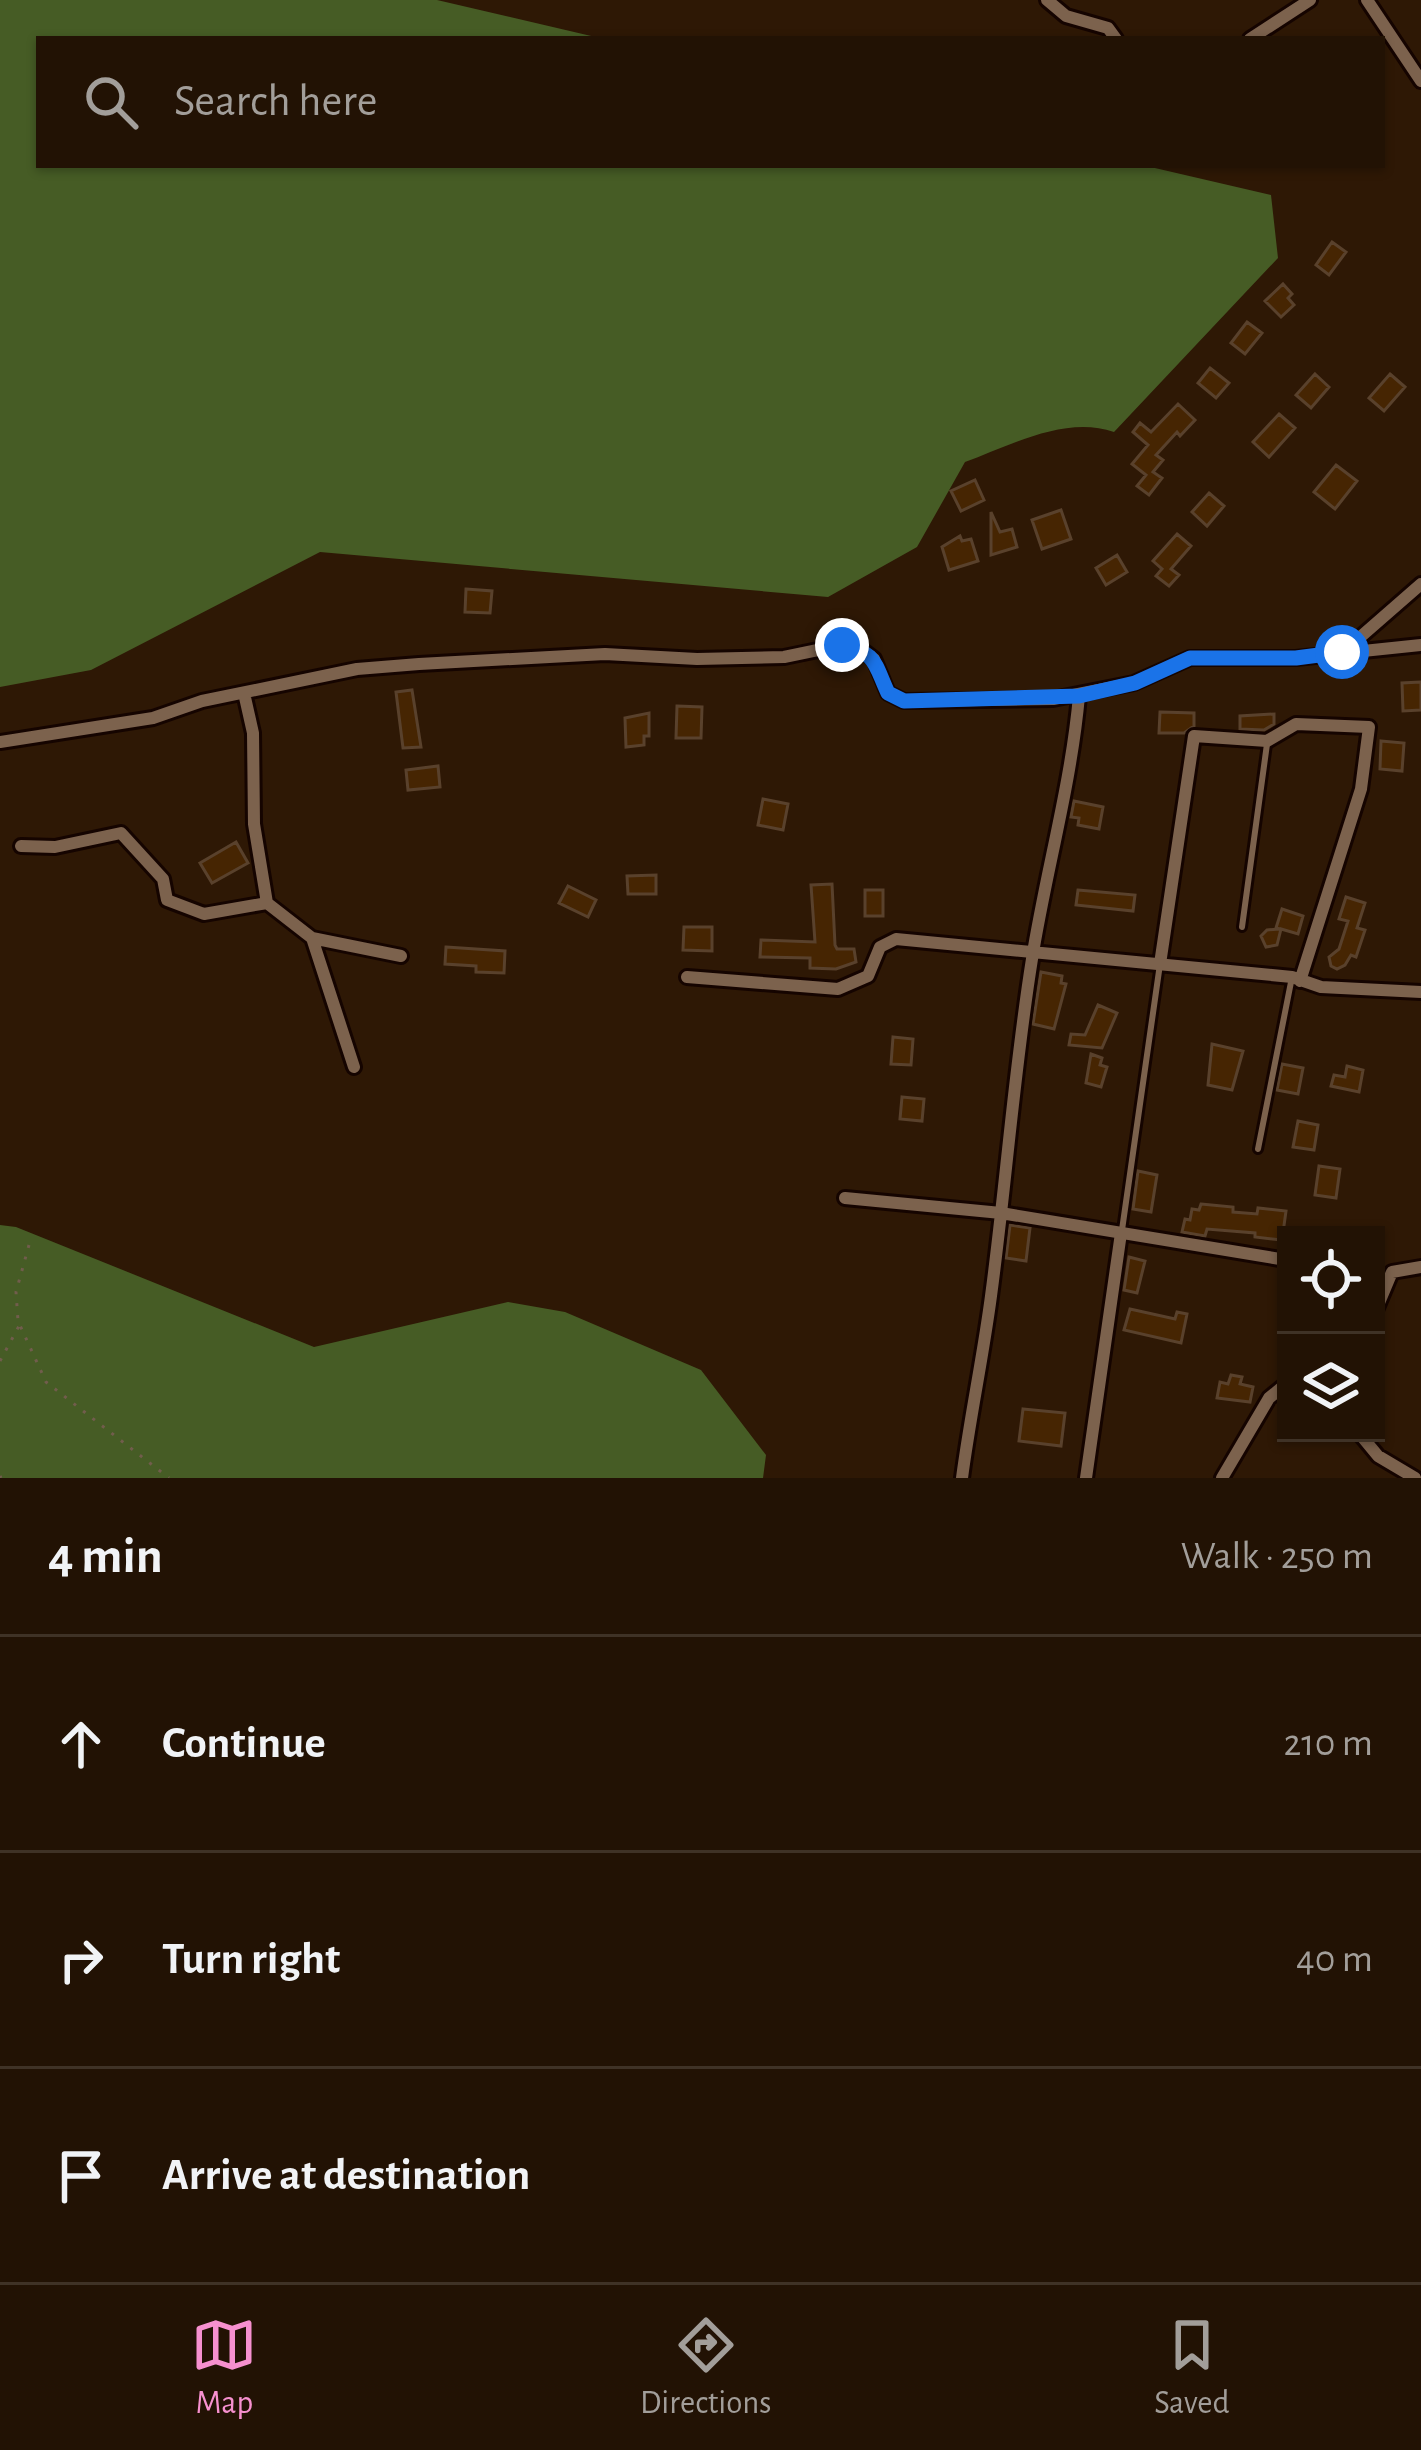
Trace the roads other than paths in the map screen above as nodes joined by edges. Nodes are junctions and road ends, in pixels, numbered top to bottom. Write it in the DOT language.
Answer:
graph roads {
  1 [pos="1047,0"];
  2 [pos="1310,0"];
  3 [pos="1367,0"];
  4 [pos="1114,36"];
  5 [pos="1255,36"];
  6 [pos="1421,81"];
  7 [pos="1421,584"];
  8 [pos="1421,645"];
  9 [pos="1342,652"];
  10 [pos="244,693"];
  11 [pos="1079,696"];
  12 [pos="1267,741"];
  13 [pos="0,742"];
  14 [pos="21,846"];
  15 [pos="267,903"];
  16 [pos="1242,927"];
  17 [pos="312,938"];
  18 [pos="1033,952"];
  19 [pos="400,956"];
  20 [pos="1160,964"];
  21 [pos="686,977"];
  22 [pos="1296,979"];
  23 [pos="1421,992"];
  24 [pos="354,1067"];
  25 [pos="1258,1149"];
  26 [pos="845,1198"];
  27 [pos="1001,1214"];
  28 [pos="1121,1233"];
  29 [pos="1277,1259"];
  30 [pos="1421,1267"];
  31 [pos="1385,1271"];
  32 [pos="1392,1272"];
  33 [pos="1385,1289"];
  34 [pos="1277,1391"];
  35 [pos="1366,1442"];
  36 [pos="962,1478"];
  37 [pos="1085,1478"];
  38 [pos="1222,1478"];
  39 [pos="1415,1478"];
  1 -- 4 [label="street"];
  2 -- 5 [label="street"];
  3 -- 6 [label="street"];
  7 -- 9 [label="street"];
  8 -- 9 [label="street"];
  9 -- 11 [label="street"];
  10 -- 11 [label="street"];
  10 -- 13 [label="street"];
  10 -- 15 [label="street"];
  11 -- 18 [label="street"];
  12 -- 16 [label="lane"];
  12 -- 20 [label="street"];
  12 -- 22 [label="street"];
  14 -- 15 [label="street"];
  15 -- 17 [label="street"];
  17 -- 19 [label="street"];
  17 -- 24 [label="street"];
  18 -- 20 [label="street"];
  18 -- 21 [label="street"];
  18 -- 27 [label="street"];
  20 -- 22 [label="street"];
  20 -- 28 [label="lane"];
  22 -- 23 [label="street"];
  22 -- 25 [label="lane"];
  26 -- 27 [label="street"];
  27 -- 28 [label="street"];
  27 -- 36 [label="street"];
  28 -- 29 [label="street"];
  28 -- 37 [label="street"];
  30 -- 32 [label="street"];
  31 -- 32 [label="street"];
  32 -- 33 [label="street"];
  34 -- 38 [label="street"];
  35 -- 39 [label="street"];
}
